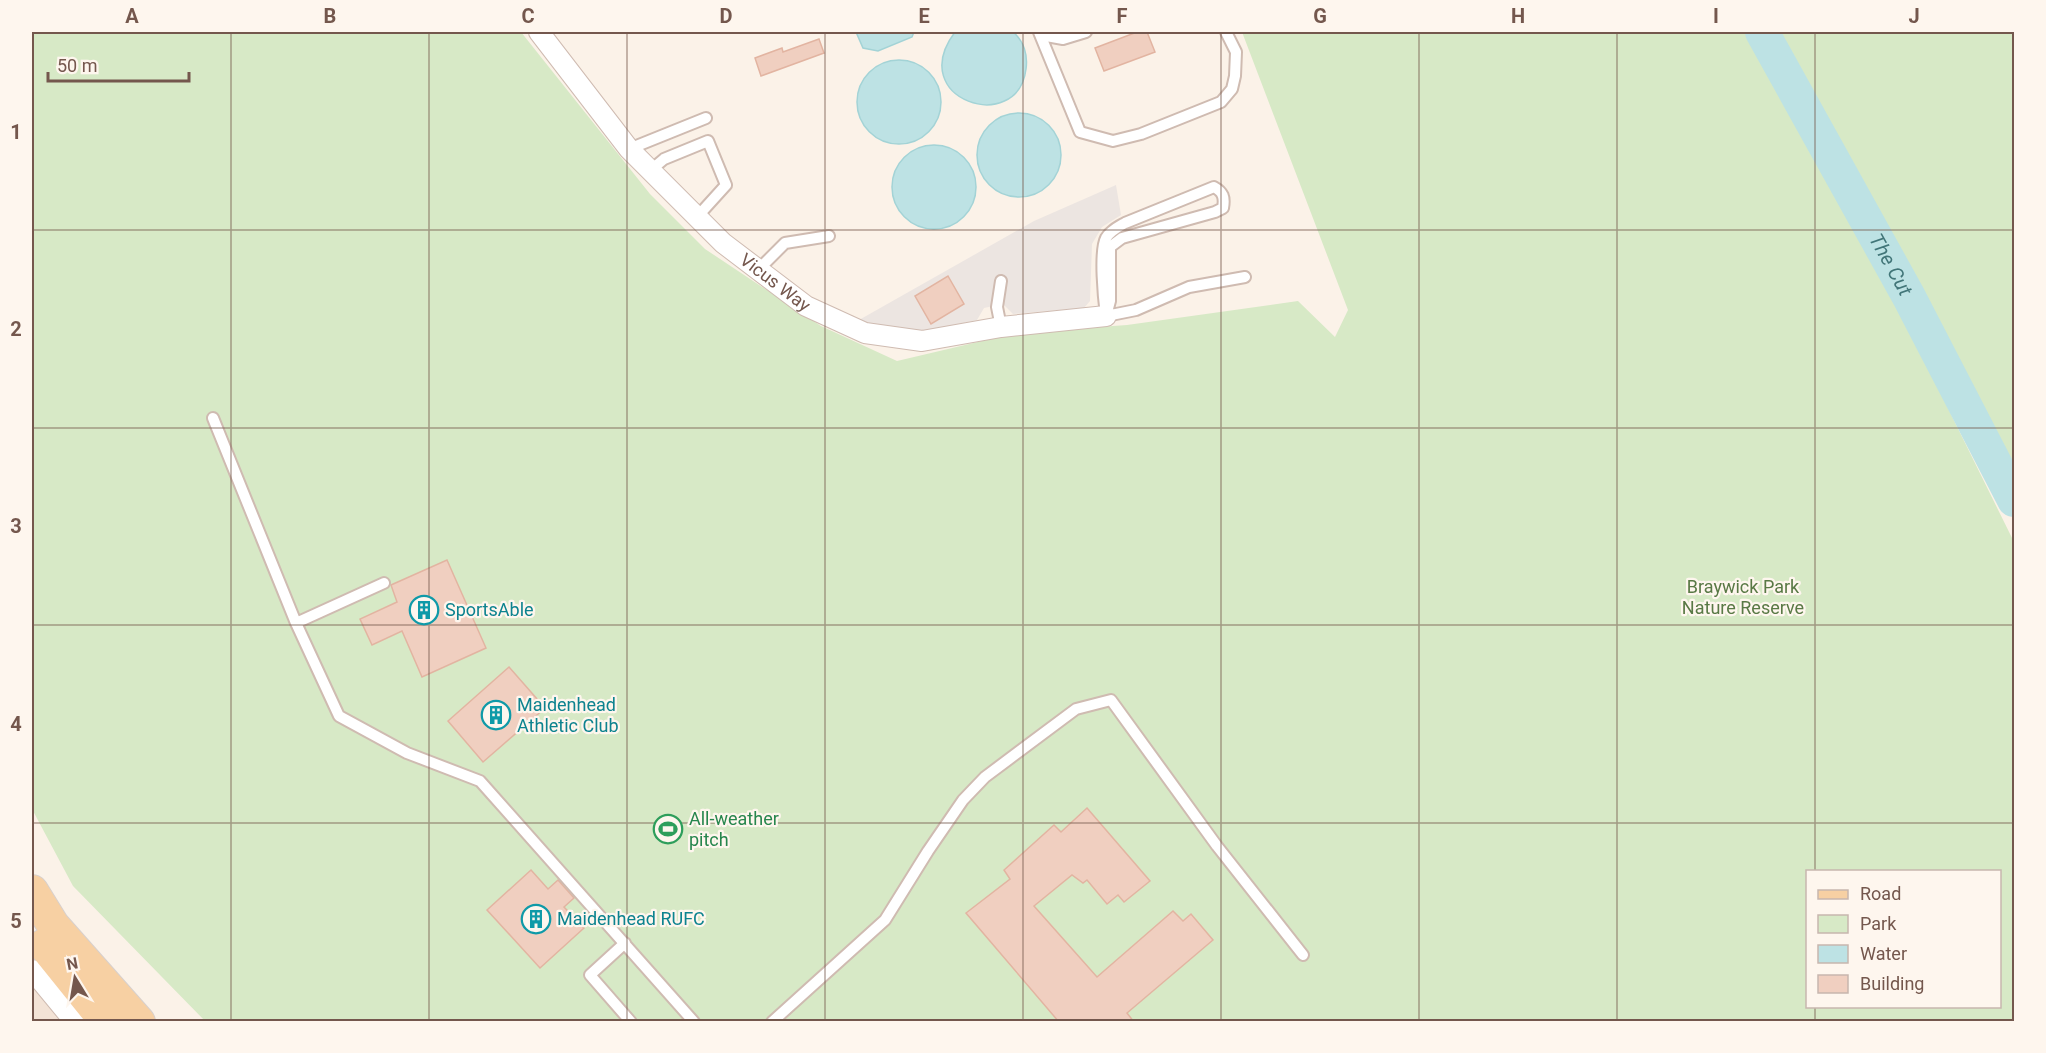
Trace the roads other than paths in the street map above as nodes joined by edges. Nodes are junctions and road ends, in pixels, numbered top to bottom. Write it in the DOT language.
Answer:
graph roads {
  1 [pos="539,32"];
  2 [pos="1086,32"];
  3 [pos="1226,32"];
  4 [pos="1040,33"];
  5 [pos="706,118"];
  6 [pos="629,149"];
  7 [pos="651,170"];
  8 [pos="697,217"];
  9 [pos="829,236"];
  10 [pos="759,269"];
  11 [pos="1245,277"];
  12 [pos="1001,281"];
  13 [pos="1106,316"];
  14 [pos="1001,327"];
  15 [pos="213,418"];
  16 [pos="384,583"];
  17 [pos="296,623"];
  18 [pos="32,891"];
  19 [pos="32,928"];
  20 [pos="625,943"];
  21 [pos="1303,955"];
  22 [pos="32,970"];
  23 [pos="75,1022"];
  24 [pos="106,1022"];
  25 [pos="139,1022"];
  26 [pos="631,1022"];
  27 [pos="694,1022"];
  28 [pos="772,1022"];
  1 -- 6 [label="street, Vicus Way"];
  2 -- 4 [label="lane"];
  3 -- 4 [label="lane"];
  5 -- 6 [label="lane"];
  6 -- 7 [label="street, Vicus Way"];
  7 -- 8 [label="street, Vicus Way"];
  7 -- 8 [label="lane"];
  8 -- 10 [label="street, Vicus Way"];
  9 -- 10 [label="lane"];
  10 -- 14 [label="street, Vicus Way"];
  11 -- 13 [label="lane"];
  12 -- 14 [label="lane"];
  13 -- 13 [label="lane"];
  13 -- 14 [label="street, Vicus Way"];
  15 -- 17 [label="lane"];
  16 -- 17 [label="lane"];
  17 -- 20 [label="lane"];
  18 -- 25 [label="main road"];
  19 -- 24 [label="main road"];
  20 -- 26 [label="lane"];
  20 -- 27 [label="lane"];
  21 -- 28 [label="lane"];
  22 -- 23 [label="street"];
}
